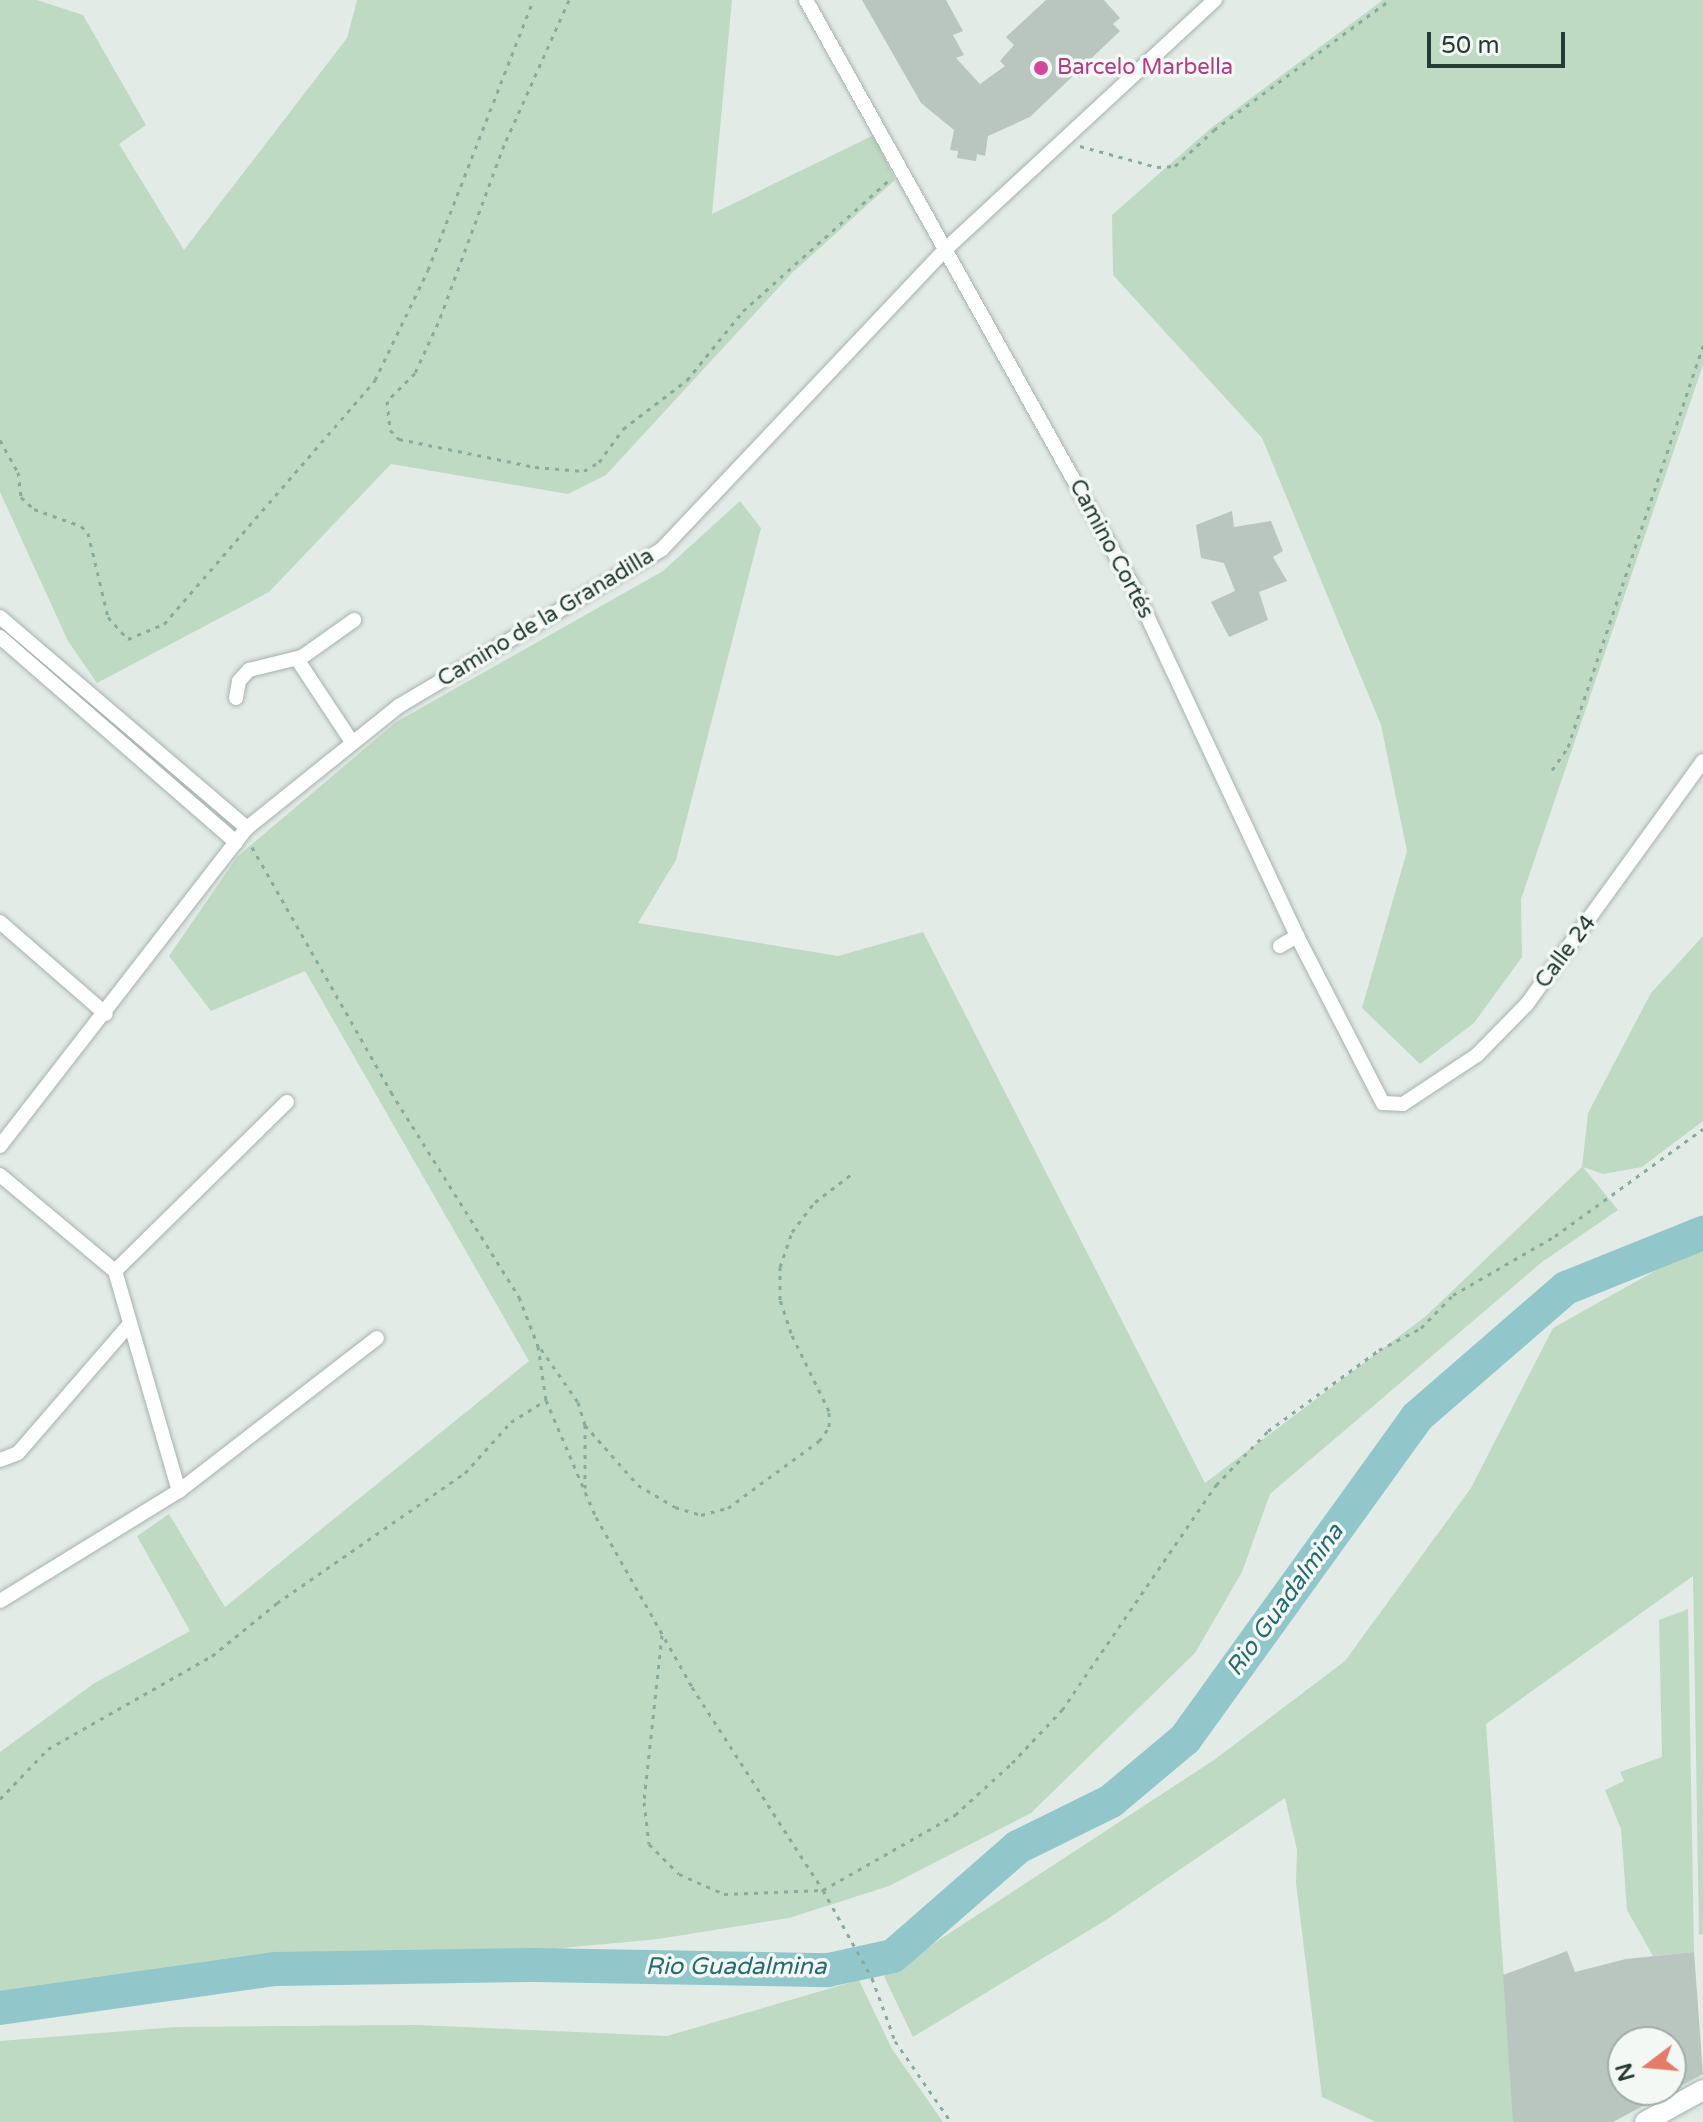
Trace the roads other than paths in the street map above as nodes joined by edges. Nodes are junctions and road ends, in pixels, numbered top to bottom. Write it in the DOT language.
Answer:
graph roads {
  1 [pos="806,0"];
  2 [pos="1215,0"];
  3 [pos="948,247"];
  4 [pos="0,617"];
  5 [pos="354,620"];
  6 [pos="0,637"];
  7 [pos="297,659"];
  8 [pos="236,698"];
  9 [pos="352,742"];
  10 [pos="1703,761"];
  11 [pos="241,835"];
  12 [pos="0,922"];
  13 [pos="1297,936"];
  14 [pos="1280,946"];
  15 [pos="106,1014"];
  16 [pos="287,1102"];
  17 [pos="1393,1106"];
  18 [pos="0,1146"];
  19 [pos="0,1175"];
  20 [pos="115,1271"];
  21 [pos="129,1325"];
  22 [pos="377,1338"];
  23 [pos="0,1460"];
  24 [pos="179,1491"];
  25 [pos="0,1601"];
  26 [pos="1703,2090"];
  27 [pos="1645,2122"];
  1 -- 3 [label="street, Camino Cortés"];
  2 -- 3 [label="street, Camino de la Granadilla"];
  3 -- 9 [label="street, Camino de la Granadilla"];
  3 -- 13 [label="street, Camino Cortés"];
  4 -- 11 [label="street"];
  5 -- 7 [label="street"];
  6 -- 11 [label="street"];
  7 -- 8 [label="street"];
  7 -- 9 [label="street"];
  9 -- 11 [label="street, Camino de la Granadilla"];
  10 -- 17 [label="street, Calle 24"];
  11 -- 15 [label="street, Camino de la Granadilla"];
  12 -- 15 [label="street"];
  13 -- 14 [label="street"];
  13 -- 17 [label="street, Camino Cortés"];
  15 -- 18 [label="street, Camino de la Granadilla"];
  16 -- 20 [label="street"];
  19 -- 20 [label="street"];
  20 -- 21 [label="street"];
  21 -- 23 [label="street"];
  21 -- 24 [label="street"];
  22 -- 24 [label="street"];
  24 -- 25 [label="street"];
  26 -- 27 [label="main road"];
}
